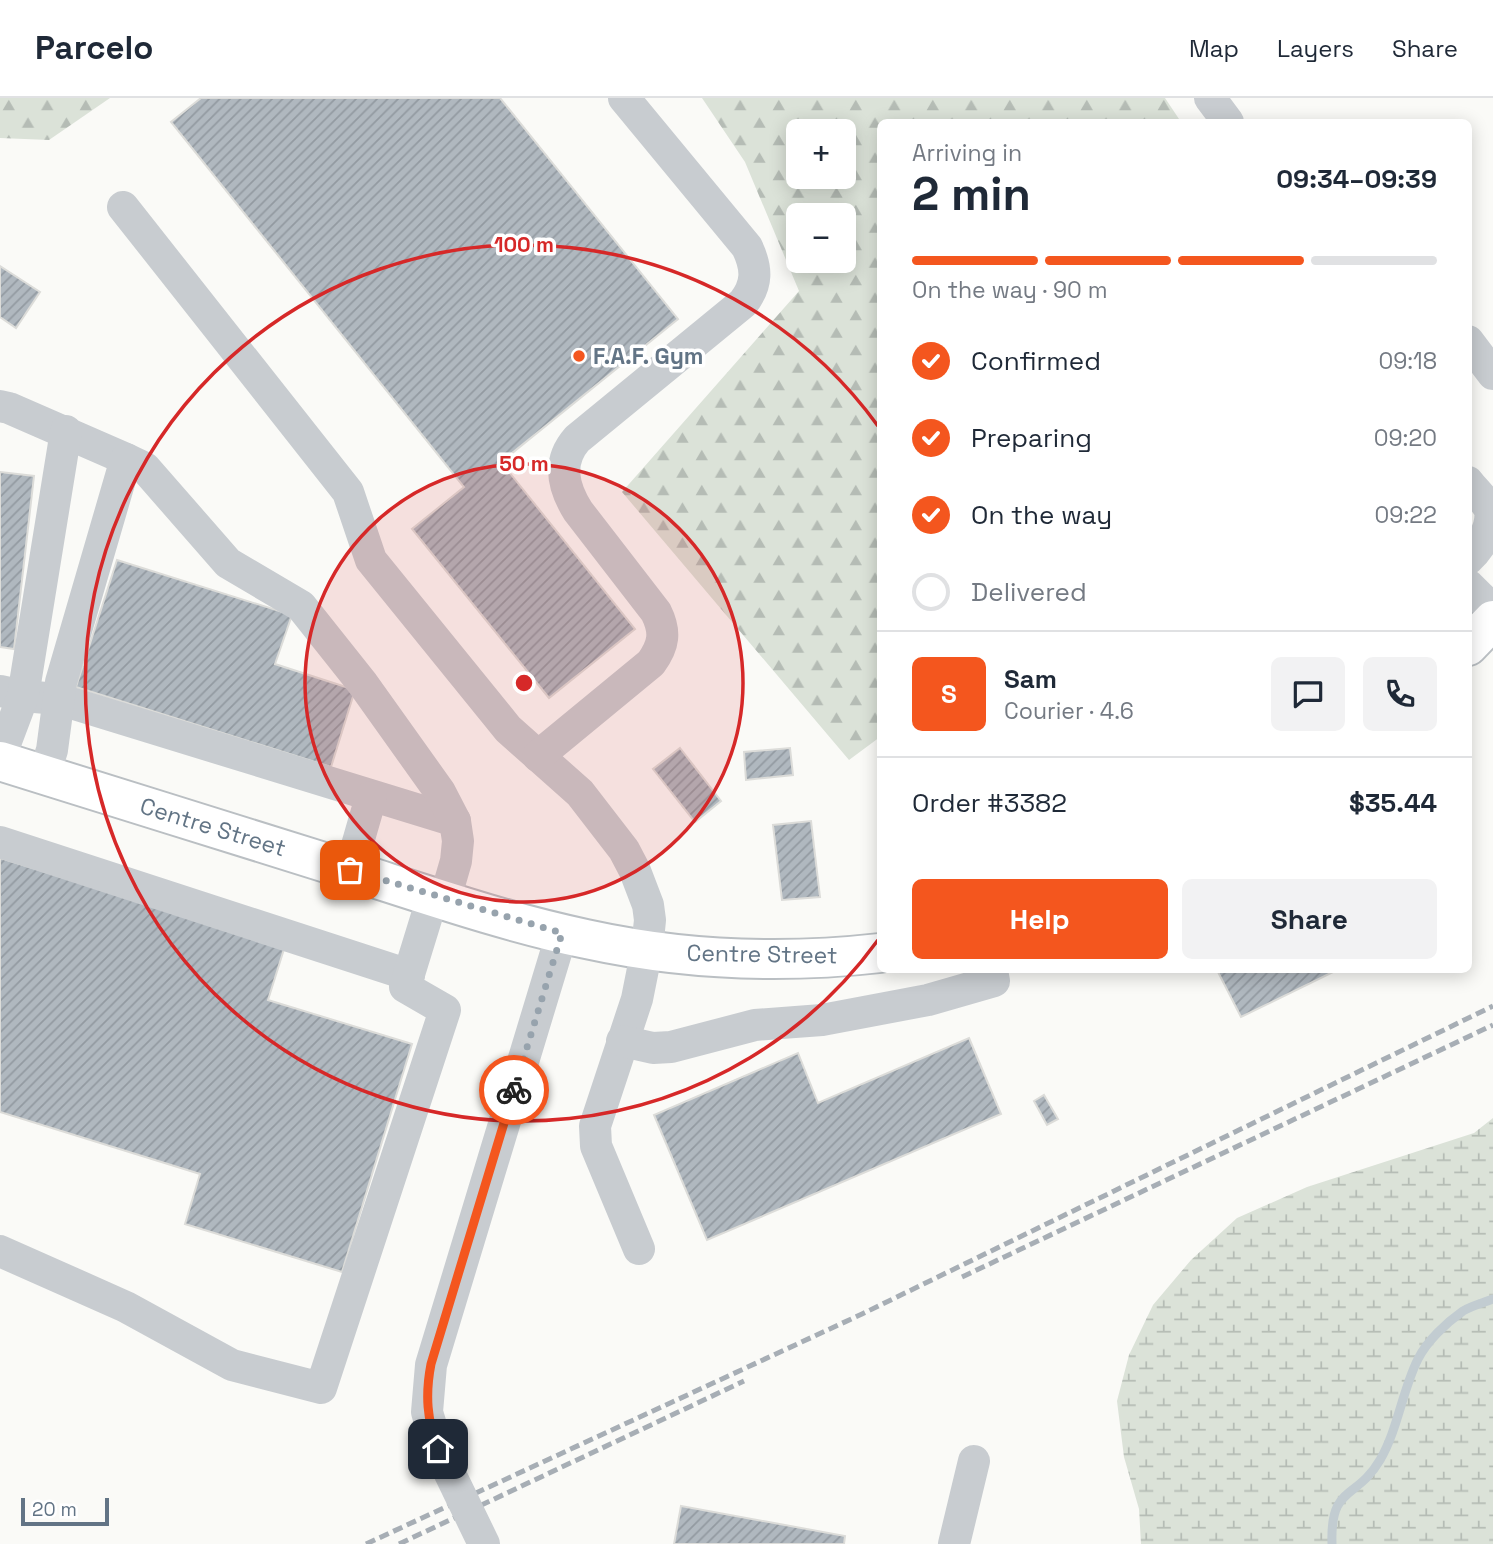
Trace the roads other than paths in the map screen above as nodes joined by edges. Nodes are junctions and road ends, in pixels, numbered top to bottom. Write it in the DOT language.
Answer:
graph roads {
  1 [pos="624,98"];
  2 [pos="1210,98"];
  3 [pos="1226,119"];
  4 [pos="123,206"];
  5 [pos="1472,346"];
  6 [pos="1493,374"];
  7 [pos="0,406"];
  8 [pos="66,431"];
  9 [pos="126,459"];
  10 [pos="1472,487"];
  11 [pos="1472,556"];
  12 [pos="1472,589"];
  13 [pos="1493,610"];
  14 [pos="1493,620"];
  15 [pos="1472,642"];
  16 [pos="11,693"];
  17 [pos="58,699"];
  18 [pos="538,756"];
  19 [pos="0,759"];
  20 [pos="44,775"];
  21 [pos="371,797"];
  22 [pos="455,821"];
  23 [pos="0,842"];
  24 [pos="350,870"];
  25 [pos="439,897"];
  26 [pos="562,933"];
  27 [pos="647,949"];
  28 [pos="877,953"];
  29 [pos="993,973"];
  30 [pos="409,975"];
  31 [pos="622,1041"];
  32 [pos="639,1249"];
  33 [pos="0,1251"];
  34 [pos="974,1461"];
  35 [pos="484,1544"];
  36 [pos="954,1544"];
  1 -- 18 [label="street"];
  2 -- 3 [label="street"];
  4 -- 18 [label="street"];
  5 -- 6 [label="street"];
  7 -- 8 [label="street"];
  8 -- 9 [label="street"];
  8 -- 16 [label="street"];
  9 -- 17 [label="street"];
  9 -- 22 [label="street"];
  10 -- 11 [label="street"];
  12 -- 13 [label="street"];
  14 -- 15 [label="main road"];
  16 -- 17 [label="street"];
  16 -- 19 [label="street"];
  17 -- 20 [label="street"];
  17 -- 21 [label="street"];
  18 -- 27 [label="street"];
  19 -- 20 [label="main road, Centre Street"];
  20 -- 24 [label="main road, Centre Street"];
  21 -- 22 [label="street"];
  21 -- 24 [label="street"];
  22 -- 25 [label="street"];
  23 -- 30 [label="street"];
  24 -- 25 [label="main road, Centre Street"];
  25 -- 26 [label="main road, Centre Street"];
  25 -- 30 [label="street"];
  26 -- 27 [label="main road, Centre Street"];
  26 -- 35 [label="street, bridge"];
  27 -- 28 [label="main road, Centre Street"];
  27 -- 31 [label="street"];
  29 -- 31 [label="street"];
  30 -- 33 [label="street"];
  31 -- 32 [label="street"];
  34 -- 36 [label="street"];
}
